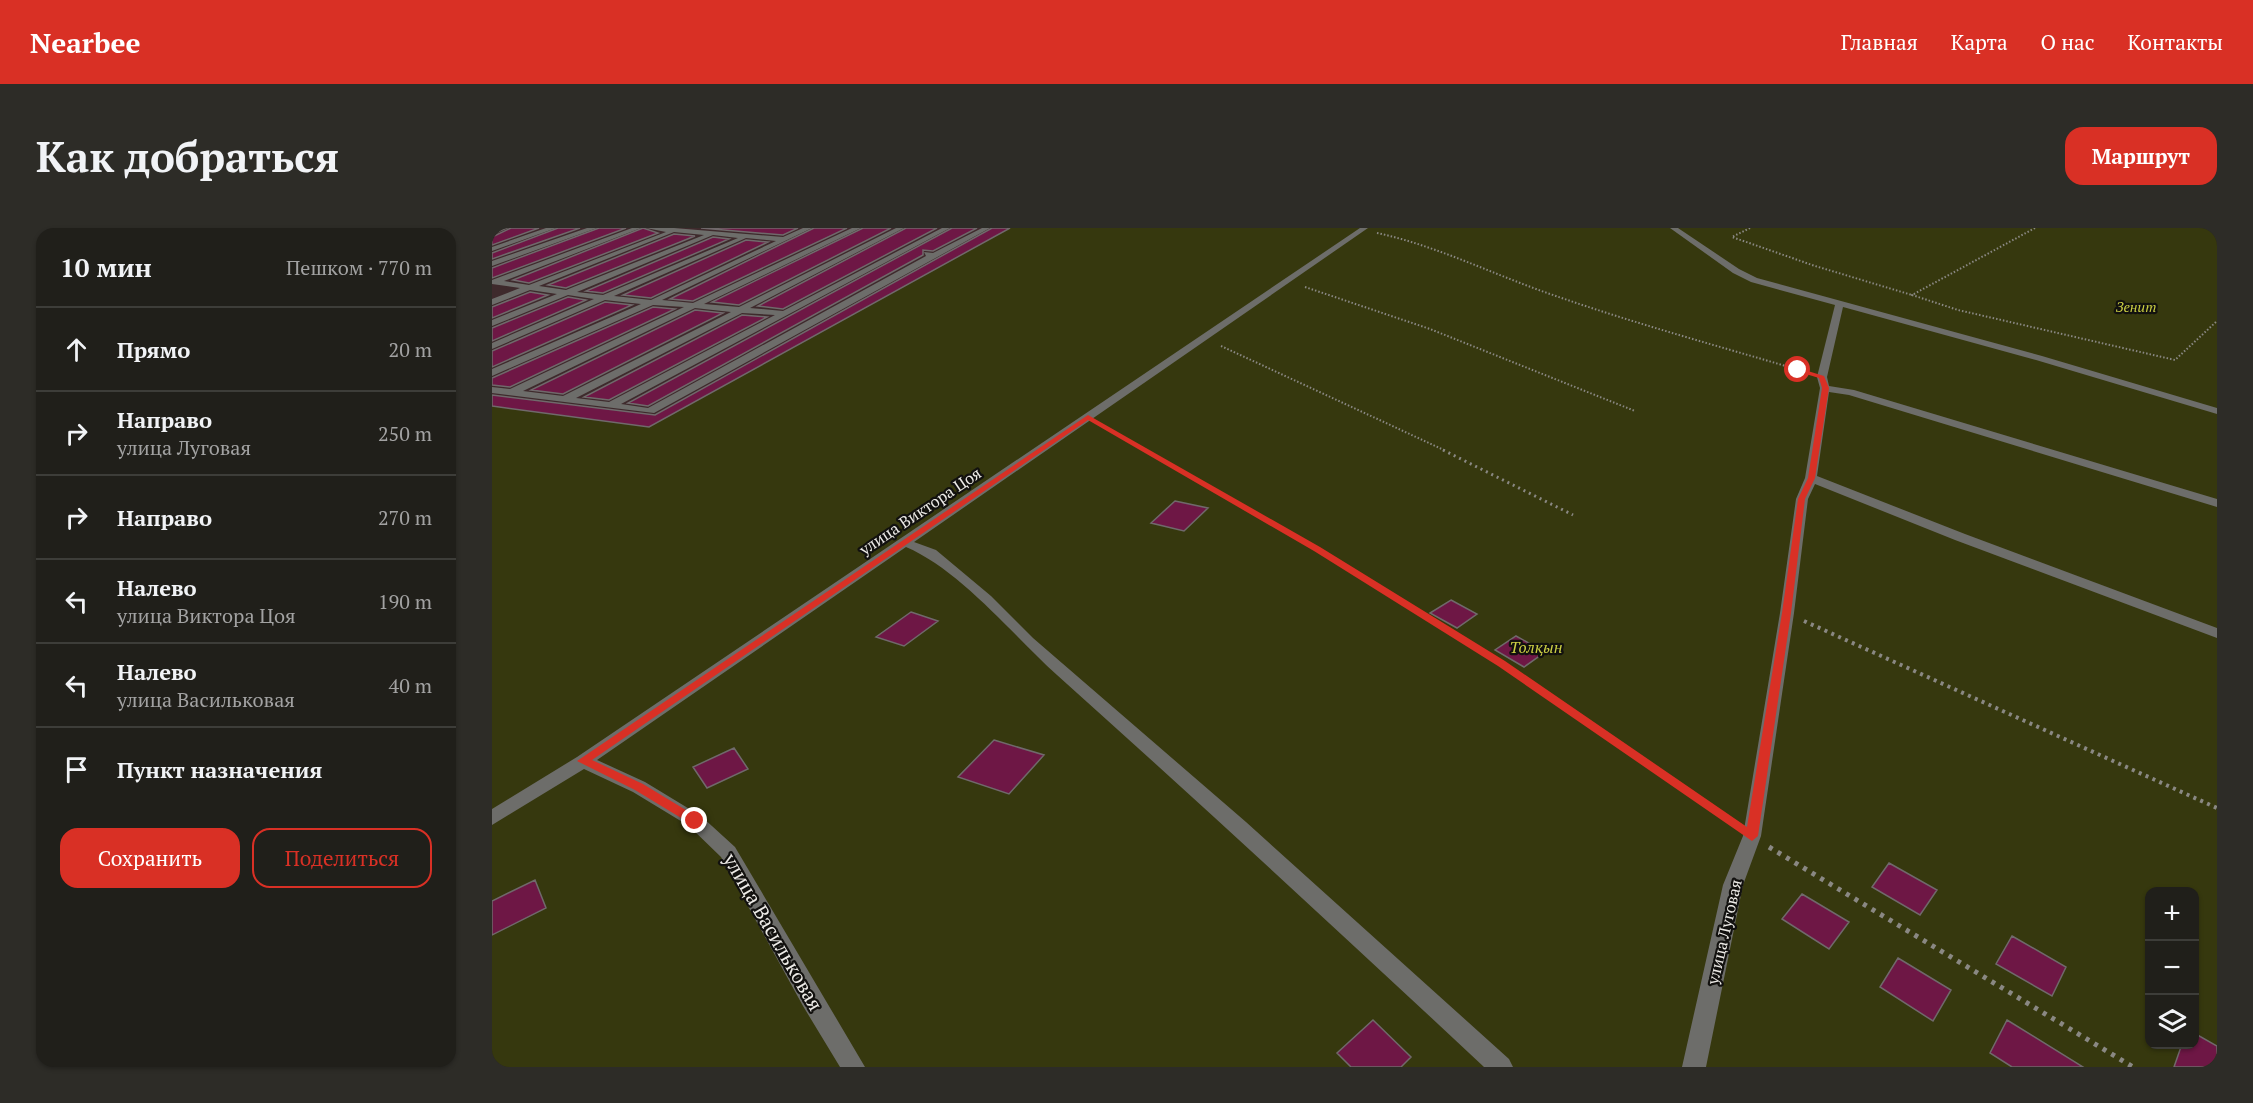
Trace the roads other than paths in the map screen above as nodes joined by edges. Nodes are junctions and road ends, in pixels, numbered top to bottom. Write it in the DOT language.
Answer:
graph roads {
  1 [pos="506,228"];
  2 [pos="553,228"];
  3 [pos="594,228"];
  4 [pos="638,228"];
  5 [pos="649,228"];
  6 [pos="726,228"];
  7 [pos="768,228"];
  8 [pos="809,228"];
  9 [pos="858,228"];
  10 [pos="901,228"];
  11 [pos="947,228"];
  12 [pos="987,228"];
  13 [pos="1673,228"];
  14 [pos="679,229"];
  15 [pos="1363,229"];
  16 [pos="492,232"];
  17 [pos="712,234"];
  18 [pos="746,237"];
  19 [pos="783,239"];
  20 [pos="821,244"];
  21 [pos="859,248"];
  22 [pos="492,249"];
  23 [pos="880,250"];
  24 [pos="895,251"];
  25 [pos="934,255"];
  26 [pos="492,264"];
  27 [pos="493,282"];
  28 [pos="533,286"];
  29 [pos="566,293"];
  30 [pos="605,298"];
  31 [pos="492,302"];
  32 [pos="652,302"];
  33 [pos="1840,303"];
  34 [pos="698,305"];
  35 [pos="742,310"];
  36 [pos="787,314"];
  37 [pos="820,318"];
  38 [pos="492,323"];
  39 [pos="492,346"];
  40 [pos="492,373"];
  41 [pos="1823,382"];
  42 [pos="492,390"];
  43 [pos="510,393"];
  44 [pos="564,400"];
  45 [pos="610,406"];
  46 [pos="2217,411"];
  47 [pos="1811,478"];
  48 [pos="2217,503"];
  49 [pos="904,542"];
  50 [pos="2217,633"];
  51 [pos="583,761"];
  52 [pos="492,818"];
  53 [pos="853,1067"];
  54 [pos="1501,1067"];
  55 [pos="1694,1067"];
  1 -- 16 [label="street"];
  2 -- 22 [label="street"];
  3 -- 26 [label="street"];
  4 -- 27 [label="street"];
  5 -- 14 [label="street"];
  6 -- 17 [label="street"];
  7 -- 18 [label="street"];
  8 -- 19 [label="street"];
  9 -- 20 [label="street"];
  10 -- 21 [label="street"];
  11 -- 24 [label="street"];
  12 -- 25 [label="street"];
  13 -- 33 [label="street"];
  14 -- 17 [label="street"];
  14 -- 28 [label="street"];
  15 -- 49 [label="street, улица Виктора Цоя"];
  17 -- 18 [label="street"];
  17 -- 29 [label="street"];
  18 -- 19 [label="street"];
  18 -- 30 [label="street"];
  19 -- 20 [label="street"];
  19 -- 32 [label="street"];
  20 -- 21 [label="street"];
  20 -- 34 [label="street"];
  21 -- 23 [label="street"];
  21 -- 35 [label="street"];
  24 -- 25 [label="street"];
  24 -- 36 [label="street"];
  25 -- 37 [label="street"];
  27 -- 28 [label="street"];
  28 -- 29 [label="street"];
  28 -- 31 [label="street"];
  29 -- 30 [label="street"];
  29 -- 38 [label="street"];
  30 -- 32 [label="street"];
  30 -- 39 [label="street"];
  32 -- 34 [label="street"];
  32 -- 40 [label="street"];
  33 -- 41 [label="street, улица Луговая"];
  33 -- 46 [label="street"];
  34 -- 35 [label="street"];
  34 -- 43 [label="street"];
  35 -- 36 [label="street"];
  35 -- 44 [label="street"];
  36 -- 37 [label="street"];
  36 -- 45 [label="street"];
  37 -- 45 [label="street"];
  41 -- 47 [label="street, улица Луговая"];
  41 -- 48 [label="street"];
  42 -- 43 [label="street"];
  43 -- 44 [label="street"];
  44 -- 45 [label="street"];
  47 -- 50 [label="street"];
  47 -- 55 [label="street, улица Луговая"];
  49 -- 51 [label="street, улица Виктора Цоя"];
  49 -- 54 [label="street"];
  51 -- 52 [label="street, улица Виктора Цоя"];
  51 -- 53 [label="street, улица Васильковая"];
}
